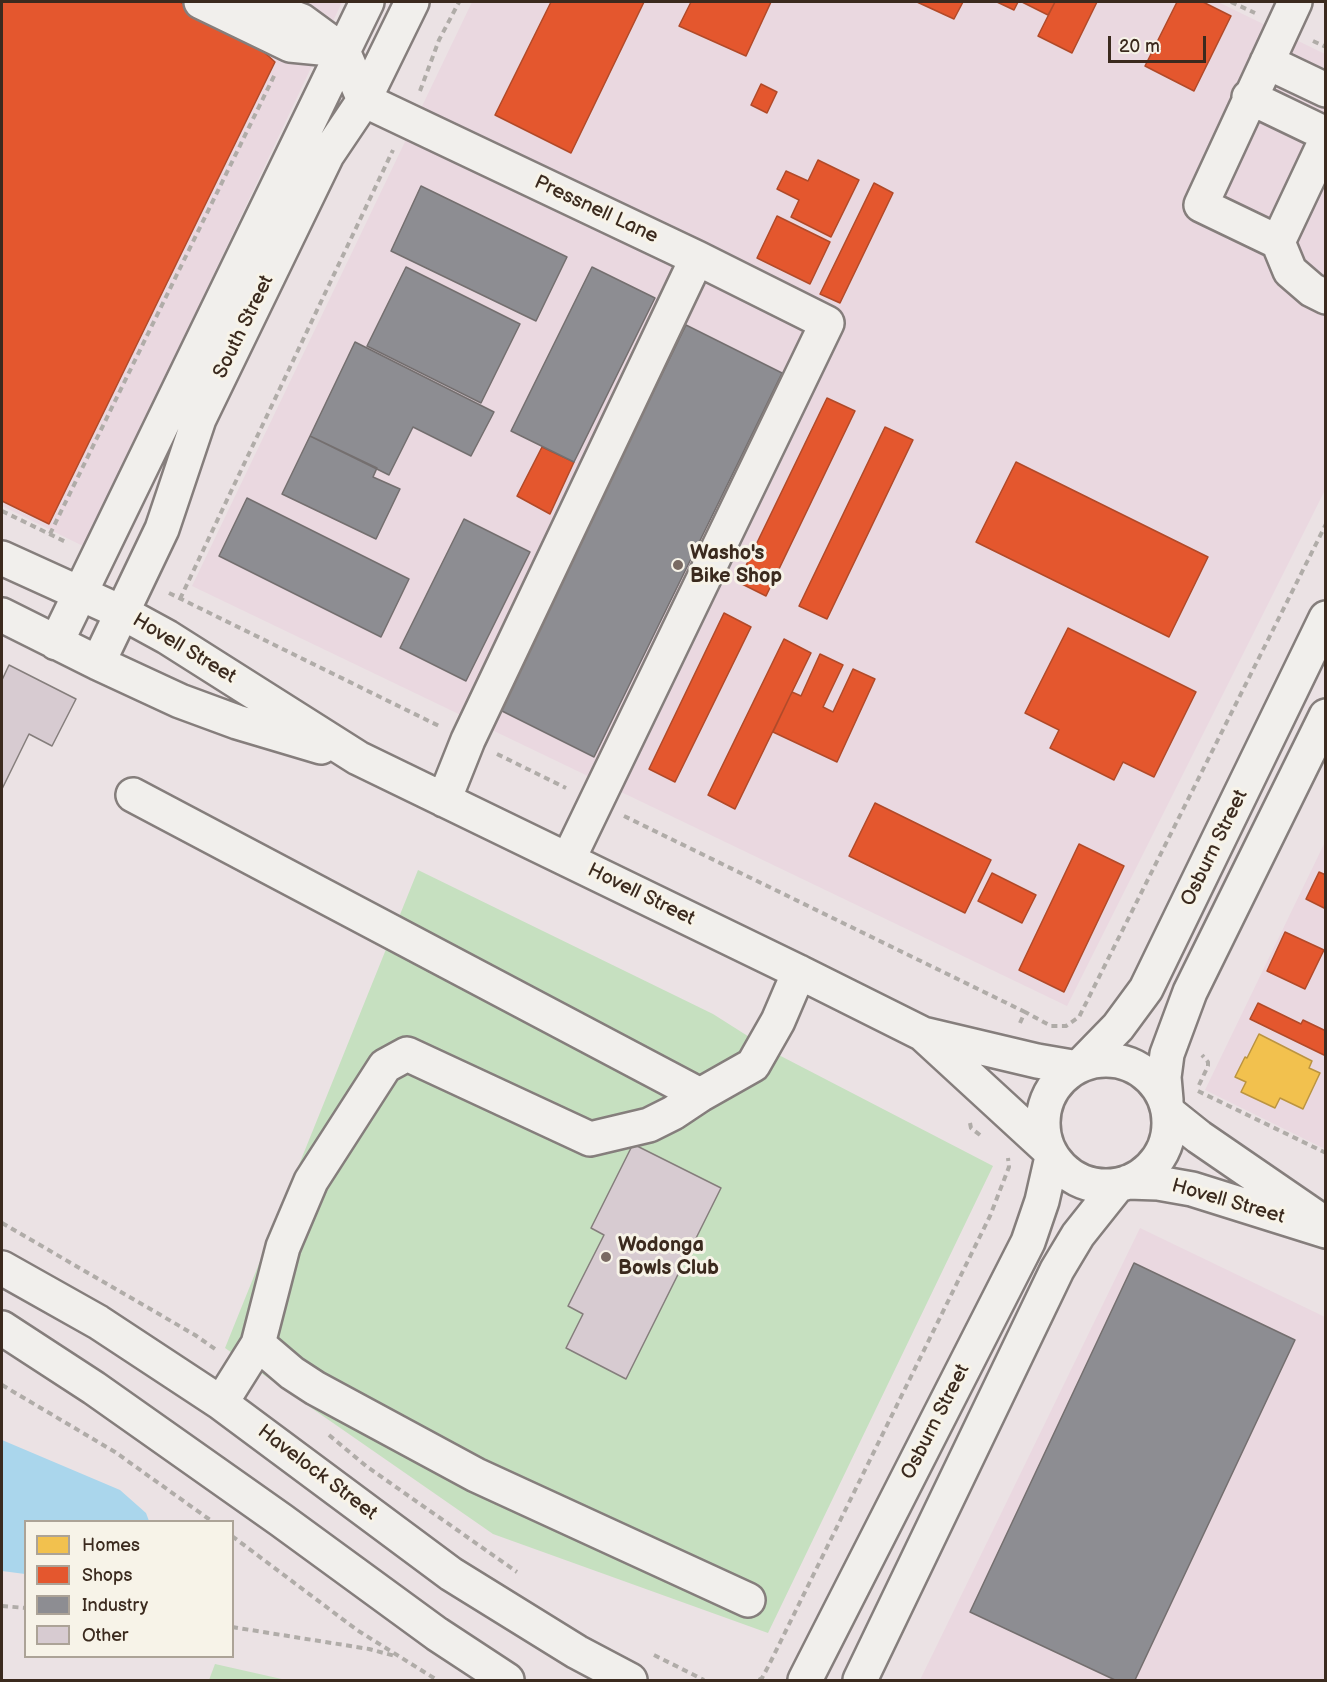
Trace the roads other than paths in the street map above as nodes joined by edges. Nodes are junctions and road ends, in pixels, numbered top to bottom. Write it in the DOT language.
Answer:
graph roads {
  1 [pos="202,2"];
  2 [pos="253,2"];
  3 [pos="367,2"];
  4 [pos="412,2"];
  5 [pos="1295,2"];
  6 [pos="282,20"];
  7 [pos="397,32"];
  8 [pos="343,51"];
  9 [pos="1268,62"];
  10 [pos="1326,90"];
  11 [pos="1249,97"];
  12 [pos="364,99"];
  13 [pos="1326,134"];
  14 [pos="1326,140"];
  15 [pos="1278,242"];
  16 [pos="697,258"];
  17 [pos="1326,297"];
  18 [pos="2,558"];
  19 [pos="79,593"];
  20 [pos="123,613"];
  21 [pos="2,615"];
  22 [pos="1326,618"];
  23 [pos="56,643"];
  24 [pos="98,663"];
  25 [pos="1326,716"];
  26 [pos="358,758"];
  27 [pos="133,795"];
  28 [pos="444,800"];
  29 [pos="567,860"];
  30 [pos="799,972"];
  31 [pos="923,1034"];
  32 [pos="1077,1065"];
  33 [pos="700,1095"];
  34 [pos="1167,1107"];
  35 [pos="1050,1153"];
  36 [pos="1122,1184"];
  37 [pos="1326,1223"];
  38 [pos="1326,1231"];
  39 [pos="2,1268"];
  40 [pos="2,1328"];
  41 [pos="250,1356"];
  42 [pos="221,1402"];
  43 [pos="748,1600"];
  44 [pos="507,1680"];
  45 [pos="630,1680"];
  46 [pos="805,1680"];
  47 [pos="860,1680"];
  1 -- 6 [label="street"];
  2 -- 6 [label="street"];
  3 -- 8 [label="street, South Street"];
  4 -- 7 [label="street, South Street"];
  5 -- 9 [label="street"];
  6 -- 8 [label="street"];
  7 -- 8 [label="street"];
  7 -- 12 [label="street, South Street"];
  8 -- 12 [label="street"];
  8 -- 19 [label="street, South Street"];
  9 -- 10 [label="street"];
  9 -- 11 [label="street"];
  11 -- 13 [label="street"];
  11 -- 15 [label="street"];
  12 -- 16 [label="street, Pressnell Lane"];
  12 -- 20 [label="street, South Street"];
  14 -- 15 [label="street"];
  15 -- 17 [label="street"];
  16 -- 28 [label="street"];
  16 -- 29 [label="street, Pressnell Lane"];
  18 -- 19 [label="street, Hovell Street"];
  19 -- 20 [label="street, Hovell Street"];
  19 -- 23 [label="street, South Street"];
  20 -- 24 [label="street, South Street"];
  20 -- 26 [label="street, Hovell Street"];
  21 -- 23 [label="street, Hovell Street"];
  22 -- 32 [label="street, Osburn Street"];
  23 -- 24 [label="street, Hovell Street"];
  24 -- 26 [label="street, Hovell Street"];
  25 -- 34 [label="street, Osburn Street"];
  26 -- 28 [label="street, Hovell Street"];
  27 -- 33 [label="street"];
  28 -- 29 [label="street, Hovell Street"];
  29 -- 30 [label="street, Hovell Street"];
  30 -- 31 [label="street, Hovell Street"];
  30 -- 33 [label="street"];
  31 -- 32 [label="street, Hovell Street"];
  31 -- 35 [label="street, Hovell Street"];
  32 -- 34 [label="street"];
  32 -- 35 [label="street"];
  33 -- 41 [label="street"];
  34 -- 36 [label="street"];
  34 -- 37 [label="street, Hovell Street"];
  35 -- 36 [label="street"];
  35 -- 46 [label="street, Osburn Street"];
  36 -- 38 [label="street, Hovell Street"];
  36 -- 47 [label="street"];
  39 -- 42 [label="street, Havelock Street"];
  40 -- 44 [label="street"];
  41 -- 42 [label="street"];
  41 -- 43 [label="street"];
  42 -- 45 [label="street, Havelock Street"];
}
